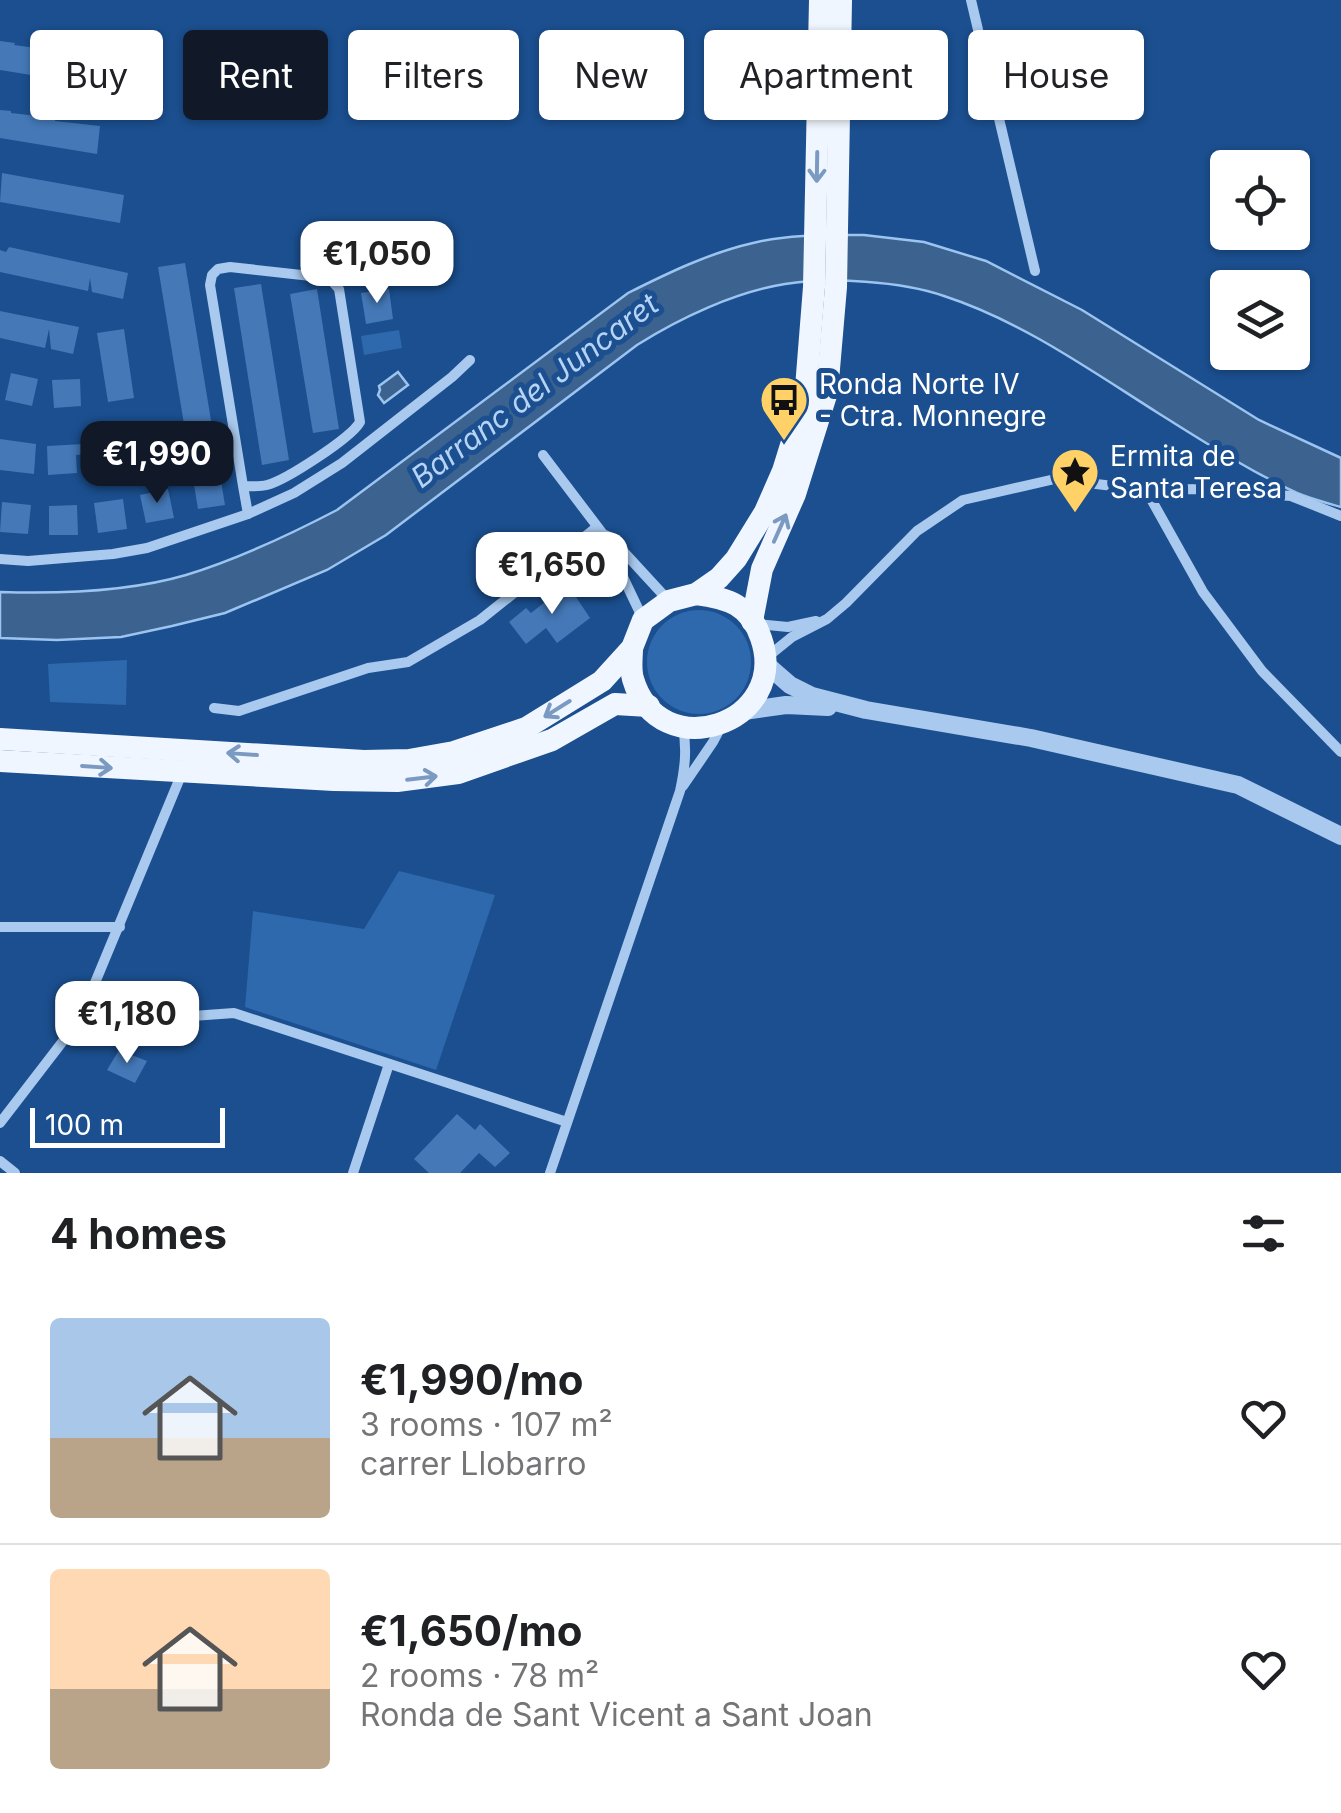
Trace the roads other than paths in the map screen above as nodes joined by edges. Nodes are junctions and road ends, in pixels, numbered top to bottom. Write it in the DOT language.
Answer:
graph roads {
  1 [pos="820,0"];
  2 [pos="841,0"];
  3 [pos="971,0"];
  4 [pos="1035,271"];
  5 [pos="825,287"];
  6 [pos="470,360"];
  7 [pos="543,455"];
  8 [pos="243,486"];
  9 [pos="1146,490"];
  10 [pos="248,514"];
  11 [pos="1341,516"];
  12 [pos="600,530"];
  13 [pos="0,559"];
  14 [pos="696,594"];
  15 [pos="669,600"];
  16 [pos="827,618"];
  17 [pos="643,620"];
  18 [pos="754,622"];
  19 [pos="632,648"];
  20 [pos="766,662"];
  21 [pos="649,706"];
  22 [pos="214,708"];
  23 [pos="866,710"];
  24 [pos="744,711"];
  25 [pos="722,725"];
  26 [pos="683,727"];
  27 [pos="0,738"];
  28 [pos="1341,752"];
  29 [pos="0,761"];
  30 [pos="182,772"];
  31 [pos="680,791"];
  32 [pos="1341,836"];
  33 [pos="0,927"];
  34 [pos="120,927"];
  35 [pos="80,1019"];
  36 [pos="388,1064"];
  37 [pos="567,1122"];
  38 [pos="0,1123"];
  39 [pos="0,1160"];
  40 [pos="16,1173"];
  41 [pos="353,1173"];
  42 [pos="550,1173"];
  1 -- 5 [label="main road, one-way"];
  2 -- 5 [label="main road"];
  3 -- 4 [label="street"];
  5 -- 14 [label="main road"];
  18 -- 5 [label="main road, one-way"];
  6 -- 10 [label="street"];
  7 -- 12 [label="street"];
  8 -- 8 [label="street"];
  8 -- 10 [label="street"];
  9 -- 11 [label="street"];
  9 -- 16 [label="street"];
  9 -- 28 [label="street"];
  10 -- 13 [label="street"];
  12 -- 15 [label="street"];
  12 -- 17 [label="street"];
  12 -- 22 [label="street"];
  14 -- 15 [label="main road"];
  14 -- 18 [label="main road"];
  15 -- 17 [label="main road"];
  16 -- 18 [label="street"];
  16 -- 20 [label="street"];
  17 -- 19 [label="main road"];
  18 -- 20 [label="main road"];
  19 -- 21 [label="main road"];
  19 -- 27 [label="main road, one-way"];
  20 -- 23 [label="street"];
  20 -- 24 [label="main road"];
  21 -- 26 [label="main road"];
  30 -- 21 [label="main road, one-way"];
  23 -- 24 [label="street"];
  23 -- 32 [label="street"];
  24 -- 25 [label="main road"];
  25 -- 26 [label="main road"];
  25 -- 31 [label="street"];
  26 -- 31 [label="street"];
  29 -- 30 [label="main road, one-way"];
  30 -- 34 [label="street"];
  31 -- 37 [label="street"];
  33 -- 34 [label="street"];
  34 -- 35 [label="street"];
  35 -- 36 [label="street"];
  35 -- 38 [label="street"];
  36 -- 37 [label="street"];
  36 -- 41 [label="street"];
  37 -- 42 [label="street"];
  39 -- 40 [label="street"];
}
